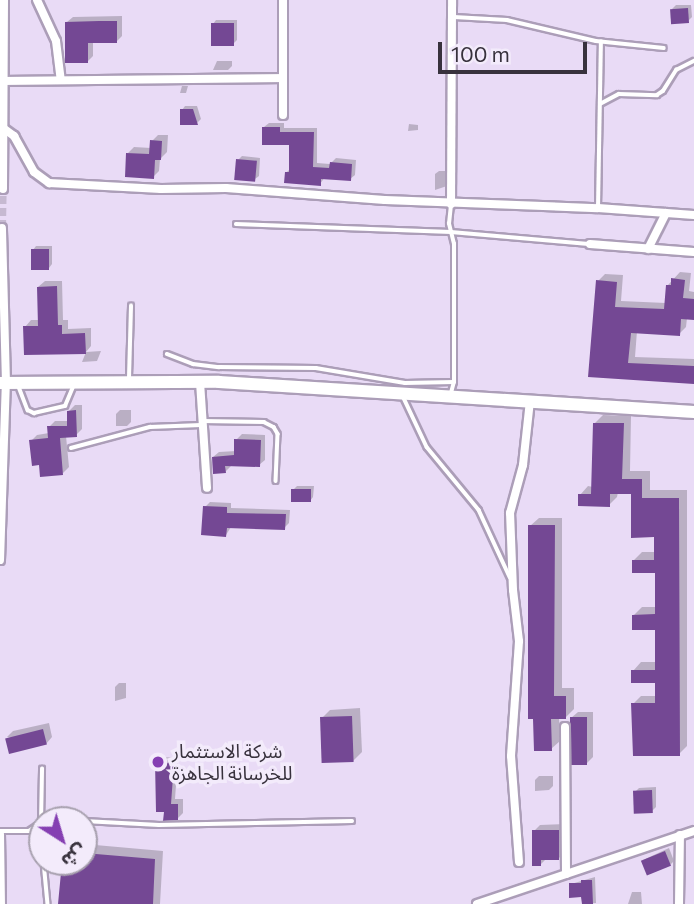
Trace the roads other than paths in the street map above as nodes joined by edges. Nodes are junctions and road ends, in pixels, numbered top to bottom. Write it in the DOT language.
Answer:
graph roads {
  1 [pos="4,0"];
  2 [pos="37,0"];
  3 [pos="283,0"];
  4 [pos="452,0"];
  5 [pos="452,17"];
  6 [pos="601,42"];
  7 [pos="664,48"];
  8 [pos="694,61"];
  9 [pos="283,78"];
  10 [pos="5,80"];
  11 [pos="61,80"];
  12 [pos="600,104"];
  13 [pos="282,114"];
  14 [pos="3,128"];
  15 [pos="3,189"];
  16 [pos="451,204"];
  17 [pos="598,208"];
  18 [pos="666,214"];
  19 [pos="694,215"];
  20 [pos="236,224"];
  21 [pos="2,228"];
  22 [pos="451,232"];
  23 [pos="1,238"];
  24 [pos="590,244"];
  25 [pos="648,248"];
  26 [pos="694,252"];
  27 [pos="131,306"];
  28 [pos="167,354"];
  29 [pos="129,380"];
  30 [pos="74,382"];
  31 [pos="200,382"];
  32 [pos="454,382"];
  33 [pos="8,383"];
  34 [pos="402,394"];
  35 [pos="450,396"];
  36 [pos="530,401"];
  37 [pos="694,412"];
  38 [pos="203,423"];
  39 [pos="2,436"];
  40 [pos="71,448"];
  41 [pos="276,481"];
  42 [pos="207,488"];
  43 [pos="0,560"];
  44 [pos="512,581"];
  45 [pos="565,727"];
  46 [pos="42,769"];
  47 [pos="42,806"];
  48 [pos="352,821"];
  49 [pos="98,822"];
  50 [pos="28,831"];
  51 [pos="694,831"];
  52 [pos="0,833"];
  53 [pos="680,835"];
  54 [pos="519,862"];
  55 [pos="566,874"];
  56 [pos="45,876"];
  57 [pos="1,904"];
  58 [pos="48,904"];
  59 [pos="477,904"];
  60 [pos="679,904"];
  1 -- 10 [label="street"];
  2 -- 11 [label="street"];
  3 -- 9 [label="street"];
  4 -- 5 [label="street"];
  5 -- 6 [label="lane"];
  5 -- 16 [label="street"];
  6 -- 7 [label="lane"];
  6 -- 12 [label="lane"];
  8 -- 12 [label="lane"];
  9 -- 11 [label="street"];
  9 -- 13 [label="street"];
  10 -- 11 [label="street"];
  10 -- 14 [label="street"];
  12 -- 17 [label="lane"];
  14 -- 15 [label="street"];
  14 -- 16 [label="street"];
  16 -- 17 [label="street"];
  16 -- 22 [label="lane"];
  17 -- 18 [label="street"];
  18 -- 19 [label="street"];
  18 -- 25 [label="street"];
  20 -- 22 [label="lane"];
  21 -- 23 [label="street"];
  22 -- 24 [label="lane"];
  22 -- 32 [label="lane"];
  23 -- 33 [label="street"];
  24 -- 25 [label="street"];
  25 -- 26 [label="street"];
  27 -- 29 [label="lane"];
  28 -- 32 [label="lane"];
  29 -- 30 [label="main road"];
  29 -- 31 [label="main road"];
  30 -- 33 [label="main road"];
  30 -- 33 [label="lane"];
  31 -- 34 [label="main road"];
  31 -- 38 [label="street"];
  32 -- 35 [label="lane"];
  33 -- 39 [label="street"];
  34 -- 35 [label="main road"];
  34 -- 44 [label="lane"];
  35 -- 36 [label="main road"];
  36 -- 37 [label="main road"];
  36 -- 44 [label="street"];
  38 -- 40 [label="lane"];
  38 -- 41 [label="lane"];
  38 -- 42 [label="street"];
  39 -- 43 [label="street"];
  44 -- 54 [label="street"];
  45 -- 55 [label="street"];
  46 -- 47 [label="lane"];
  48 -- 49 [label="lane"];
  50 -- 52 [label="lane"];
  51 -- 53 [label="street"];
  52 -- 57 [label="street"];
  53 -- 55 [label="street"];
  53 -- 60 [label="street"];
  55 -- 59 [label="street"];
  56 -- 58 [label="lane"];
}
